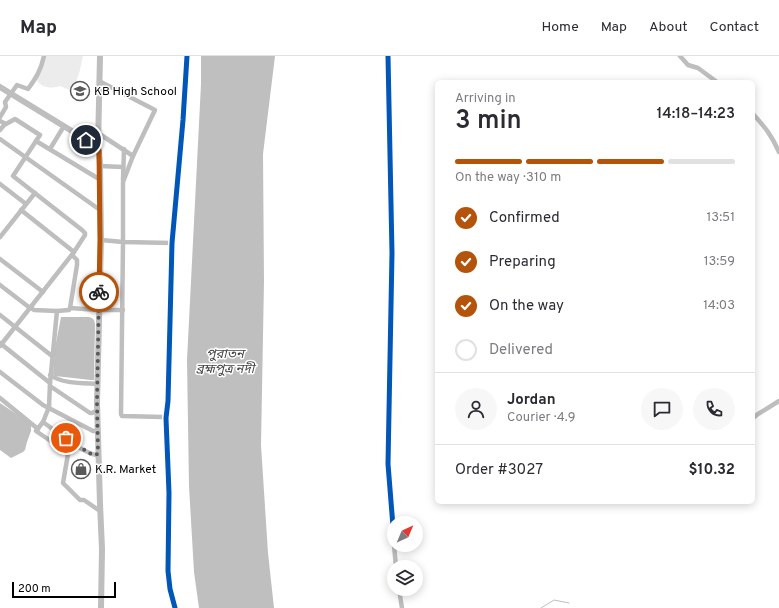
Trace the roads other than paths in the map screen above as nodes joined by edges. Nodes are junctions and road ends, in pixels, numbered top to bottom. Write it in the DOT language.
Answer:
graph roads {
  1 [pos="44,56"];
  2 [pos="100,56"];
  3 [pos="187,56"];
  4 [pos="388,56"];
  5 [pos="680,56"];
  6 [pos="714,80"];
  7 [pos="99,81"];
  8 [pos="0,87"];
  9 [pos="11,94"];
  10 [pos="755,116"];
  11 [pos="0,117"];
  12 [pos="0,121"];
  13 [pos="5,124"];
  14 [pos="64,126"];
  15 [pos="0,130"];
  16 [pos="98,132"];
  17 [pos="0,139"];
  18 [pos="36,141"];
  19 [pos="98,147"];
  20 [pos="50,149"];
  21 [pos="124,149"];
  22 [pos="779,152"];
  23 [pos="133,156"];
  24 [pos="25,157"];
  25 [pos="100,166"];
  26 [pos="123,167"];
  27 [pos="99,179"];
  28 [pos="123,182"];
  29 [pos="0,184"];
  30 [pos="34,193"];
  31 [pos="26,204"];
  32 [pos="21,210"];
  33 [pos="100,210"];
  34 [pos="0,237"];
  35 [pos="100,240"];
  36 [pos="123,242"];
  37 [pos="172,243"];
  38 [pos="73,253"];
  39 [pos="0,259"];
  40 [pos="0,285"];
  41 [pos="43,292"];
  42 [pos="31,307"];
  43 [pos="70,308"];
  44 [pos="98,310"];
  45 [pos="122,310"];
  46 [pos="57,311"];
  47 [pos="0,315"];
  48 [pos="15,327"];
  49 [pos="1,344"];
  50 [pos="52,356"];
  51 [pos="0,372"];
  52 [pos="50,375"];
  53 [pos="98,384"];
  54 [pos="50,385"];
  55 [pos="0,398"];
  56 [pos="779,401"];
  57 [pos="49,407"];
  58 [pos="98,410"];
  59 [pos="755,416"];
  60 [pos="166,418"];
  61 [pos="43,422"];
  62 [pos="38,428"];
  63 [pos="98,430"];
  64 [pos="98,453"];
  65 [pos="100,511"];
  66 [pos="392,516"];
  67 [pos="400,596"];
  68 [pos="101,608"];
  69 [pos="176,608"];
  70 [pos="402,608"];
  1 -- 9 [label="street"];
  2 -- 7 [label="main road"];
  3 -- 37 [label="street"];
  4 -- 66 [label="street"];
  5 -- 6 [label="street"];
  7 -- 16 [label="main road"];
  7 -- 23 [label="street"];
  8 -- 9 [label="main road"];
  9 -- 11 [label="street"];
  9 -- 14 [label="main road"];
  10 -- 22 [label="street"];
  12 -- 13 [label="street"];
  13 -- 15 [label="street"];
  13 -- 18 [label="street"];
  14 -- 19 [label="main road"];
  14 -- 20 [label="street"];
  16 -- 19 [label="main road"];
  16 -- 21 [label="street"];
  17 -- 24 [label="street"];
  18 -- 20 [label="street"];
  18 -- 24 [label="street"];
  19 -- 25 [label="main road"];
  20 -- 27 [label="street"];
  21 -- 23 [label="street"];
  21 -- 26 [label="street"];
  23 -- 28 [label="street"];
  24 -- 30 [label="street"];
  24 -- 33 [label="street"];
  25 -- 26 [label="street"];
  25 -- 27 [label="main road"];
  26 -- 28 [label="street"];
  27 -- 33 [label="main road"];
  28 -- 36 [label="street"];
  29 -- 31 [label="street"];
  30 -- 31 [label="street"];
  30 -- 38 [label="street"];
  31 -- 32 [label="street"];
  32 -- 34 [label="street"];
  32 -- 38 [label="street"];
  33 -- 35 [label="main road"];
  35 -- 36 [label="street"];
  35 -- 44 [label="main road"];
  36 -- 37 [label="street"];
  36 -- 45 [label="street"];
  37 -- 60 [label="street"];
  38 -- 41 [label="street"];
  38 -- 43 [label="street"];
  39 -- 41 [label="street"];
  40 -- 42 [label="street"];
  41 -- 42 [label="street"];
  42 -- 46 [label="street"];
  42 -- 48 [label="street"];
  43 -- 44 [label="street"];
  43 -- 46 [label="street"];
  44 -- 45 [label="street"];
  44 -- 53 [label="main road"];
  45 -- 60 [label="street"];
  46 -- 50 [label="street"];
  47 -- 48 [label="street"];
  48 -- 49 [label="street"];
  48 -- 50 [label="street"];
  49 -- 54 [label="street"];
  50 -- 52 [label="street"];
  51 -- 57 [label="street"];
  52 -- 53 [label="street"];
  52 -- 54 [label="street"];
  53 -- 58 [label="main road"];
  54 -- 57 [label="street"];
  54 -- 58 [label="street"];
  55 -- 62 [label="street"];
  56 -- 59 [label="street"];
  57 -- 61 [label="street"];
  57 -- 63 [label="street"];
  58 -- 63 [label="main road"];
  60 -- 69 [label="street"];
  61 -- 62 [label="street"];
  61 -- 64 [label="street"];
  62 -- 65 [label="street"];
  63 -- 64 [label="main road"];
  64 -- 65 [label="main road"];
  65 -- 68 [label="main road"];
  67 -- 70 [label="street"];
}
